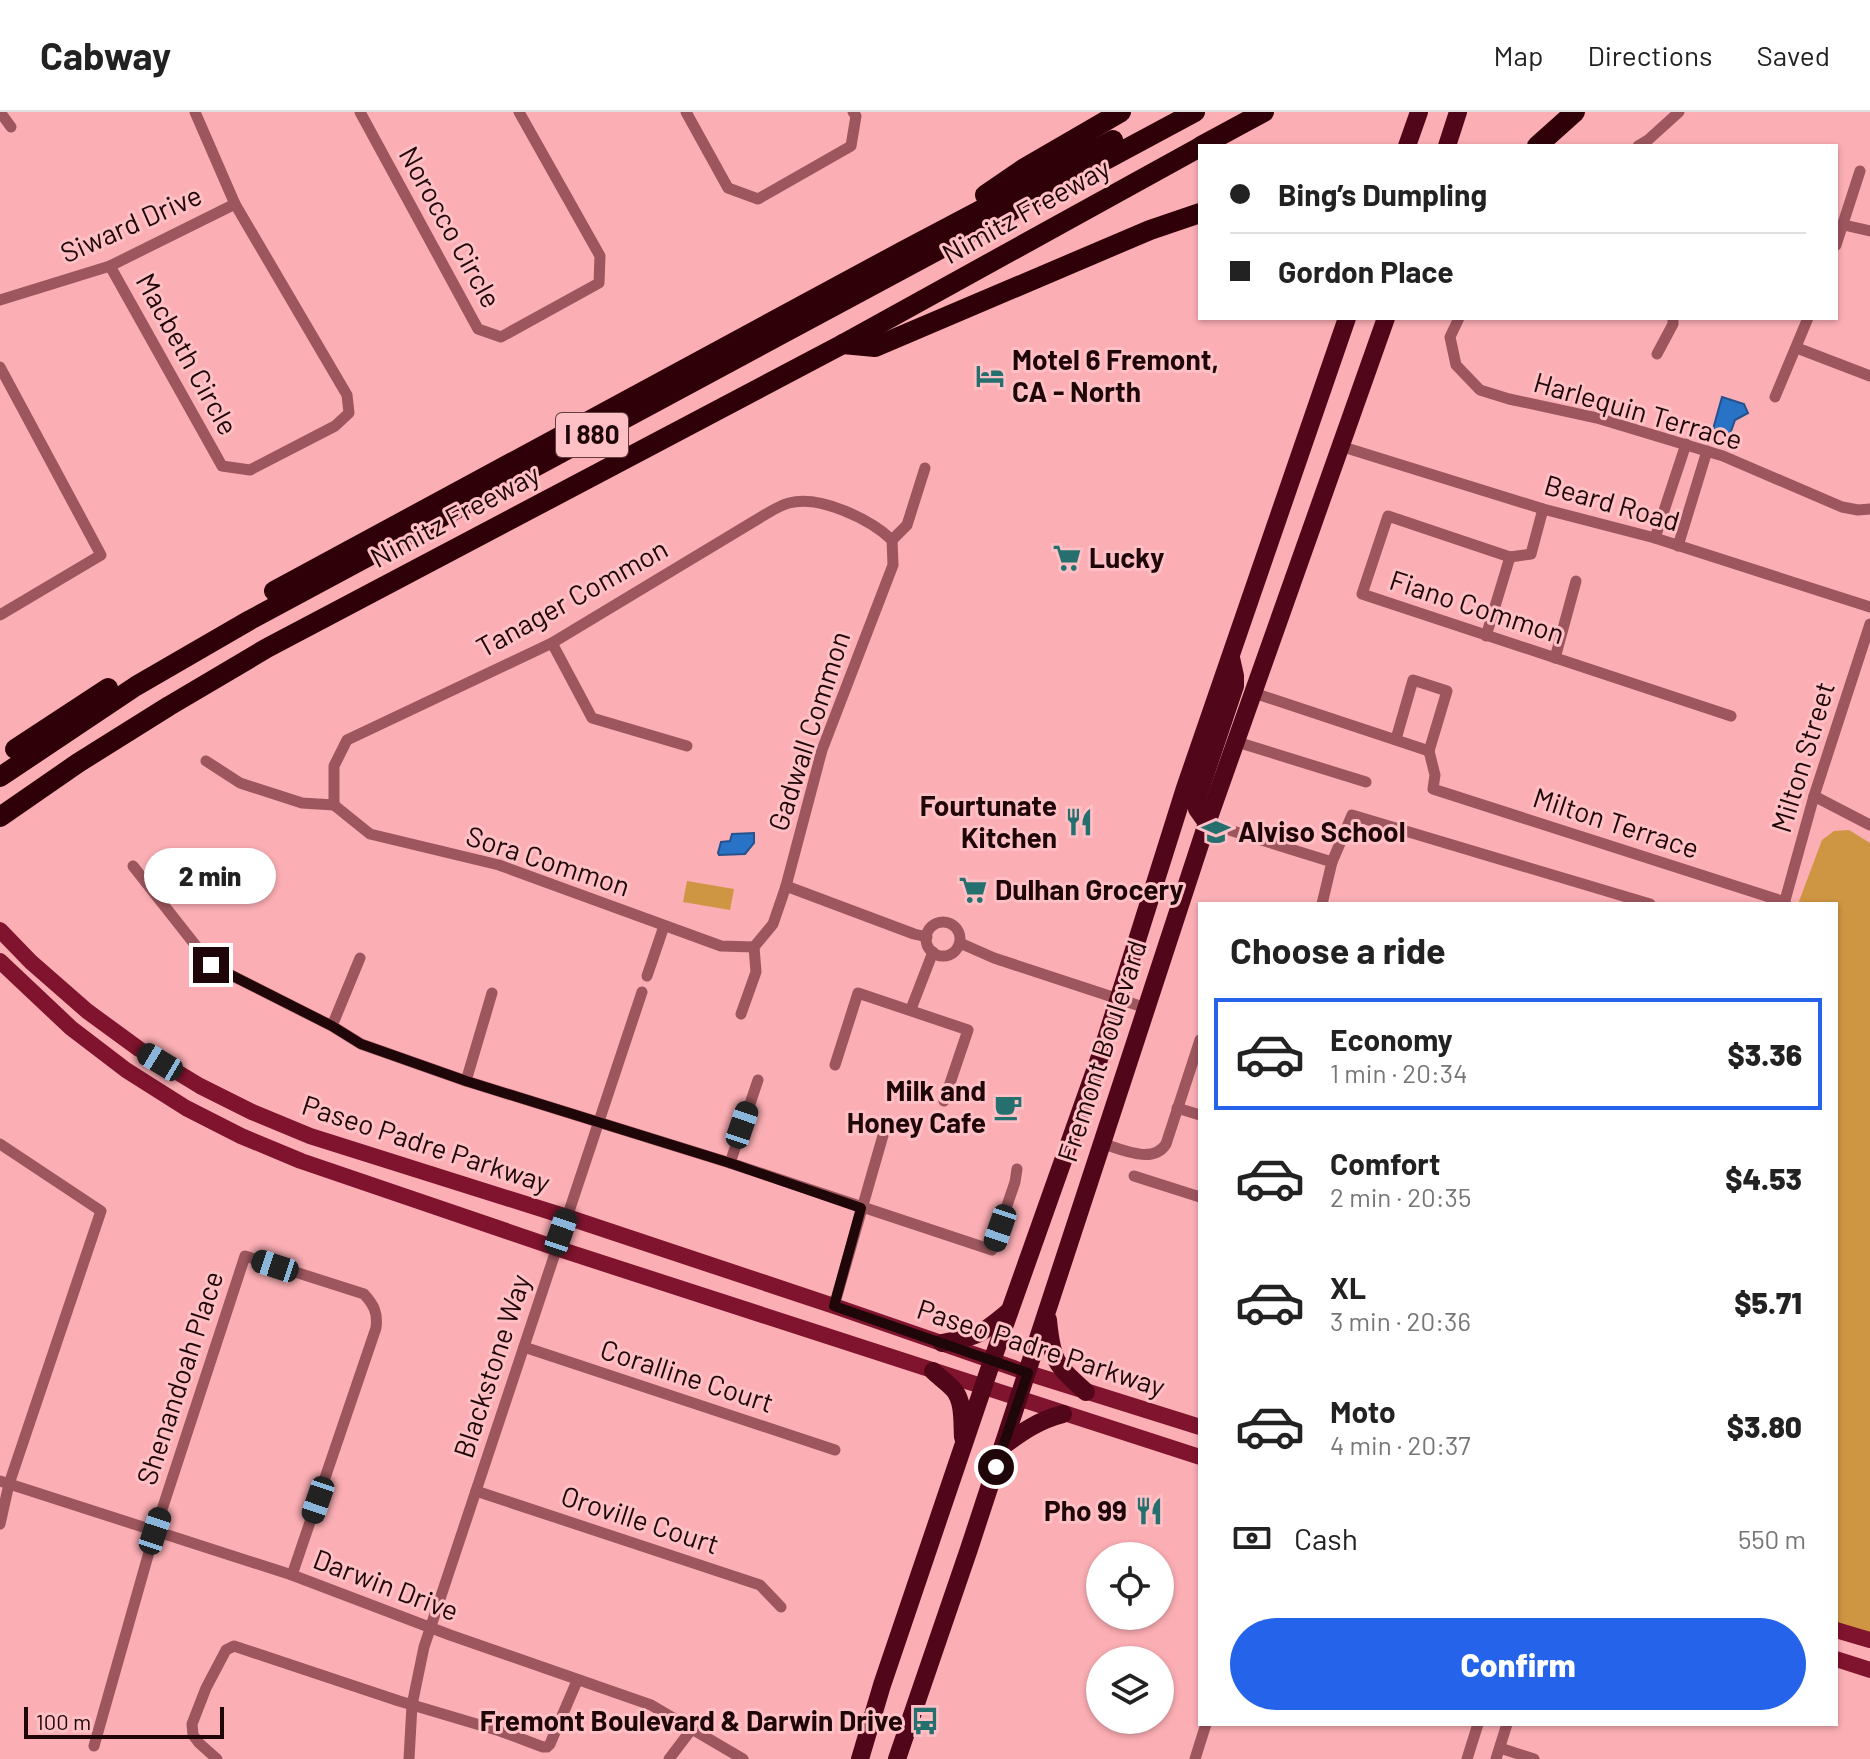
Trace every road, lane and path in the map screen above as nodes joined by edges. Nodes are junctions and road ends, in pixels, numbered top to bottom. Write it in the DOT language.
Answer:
graph roads {
  1 [pos="0,112"];
  2 [pos="195,112"];
  3 [pos="360,112"];
  4 [pos="519,112"];
  5 [pos="686,112"];
  6 [pos="853,112"];
  7 [pos="1121,112"];
  8 [pos="1166,112"];
  9 [pos="1195,112"];
  10 [pos="1264,112"];
  11 [pos="1458,112"];
  12 [pos="1575,112"];
  13 [pos="1679,112"];
  14 [pos="1417,119"];
  15 [pos="11,127"];
  16 [pos="1205,144"];
  17 [pos="1408,144"];
  18 [pos="1448,144"];
  19 [pos="1539,144"];
  20 [pos="1646,144"];
  21 [pos="1198,148"];
  22 [pos="1860,171"];
  23 [pos="235,204"];
  24 [pos="1198,214"];
  25 [pos="1844,225"];
  26 [pos="1870,231"];
  27 [pos="1838,240"];
  28 [pos="903,251"];
  29 [pos="110,266"];
  30 [pos="0,300"];
  31 [pos="1346,320"];
  32 [pos="1385,320"];
  33 [pos="1458,320"];
  34 [pos="1673,320"];
  35 [pos="1807,320"];
  36 [pos="843,344"];
  37 [pos="1797,348"];
  38 [pos="1657,354"];
  39 [pos="0,367"];
  40 [pos="1870,376"];
  41 [pos="1775,397"];
  42 [pos="1686,444"];
  43 [pos="1340,446"];
  44 [pos="1707,451"];
  45 [pos="925,468"];
  46 [pos="1543,509"];
  47 [pos="1864,509"];
  48 [pos="1655,538"];
  49 [pos="892,540"];
  50 [pos="1678,546"];
  51 [pos="1510,557"];
  52 [pos="1576,581"];
  53 [pos="1870,607"];
  54 [pos="0,615"];
  55 [pos="1870,624"];
  56 [pos="1486,636"];
  57 [pos="552,643"];
  58 [pos="1230,655"];
  59 [pos="1555,658"];
  60 [pos="1254,693"];
  61 [pos="1731,716"];
  62 [pos="1396,739"];
  63 [pos="1237,742"];
  64 [pos="687,746"];
  65 [pos="1429,751"];
  66 [pos="0,759"];
  67 [pos="206,761"];
  68 [pos="0,777"];
  69 [pos="1366,782"];
  70 [pos="1814,796"];
  71 [pos="334,805"];
  72 [pos="0,817"];
  73 [pos="1207,823"];
  74 [pos="1870,825"];
  75 [pos="1332,862"];
  76 [pos="133,866"];
  77 [pos="786,886"];
  78 [pos="1322,902"];
  79 [pos="1643,902"];
  80 [pos="1782,902"];
  81 [pos="1785,902"];
  82 [pos="664,926"];
  83 [pos="0,930"];
  84 [pos="927,937"];
  85 [pos="960,943"];
  86 [pos="754,947"];
  87 [pos="933,952"];
  88 [pos="360,958"];
  89 [pos="0,961"];
  90 [pos="647,976"];
  91 [pos="642,992"];
  92 [pos="492,993"];
  93 [pos="1119,999"];
  94 [pos="1146,1008"];
  95 [pos="911,1009"];
  96 [pos="741,1014"];
  97 [pos="332,1026"];
  98 [pos="1198,1046"];
  99 [pos="835,1065"];
  100 [pos="758,1080"];
  101 [pos="466,1081"];
  102 [pos="944,1101"];
  103 [pos="1177,1108"];
  104 [pos="1198,1114"];
  105 [pos="598,1122"];
  106 [pos="886,1125"];
  107 [pos="1101,1143"];
  108 [pos="0,1144"];
  109 [pos="730,1163"];
  110 [pos="1017,1169"];
  111 [pos="1134,1176"];
  112 [pos="1198,1196"];
  113 [pos="861,1208"];
  114 [pos="567,1217"];
  115 [pos="556,1248"];
  116 [pos="834,1306"];
  117 [pos="1010,1310"];
  118 [pos="1047,1312"];
  119 [pos="942,1343"];
  120 [pos="524,1347"];
  121 [pos="992,1361"];
  122 [pos="933,1371"];
  123 [pos="1028,1373"];
  124 [pos="984,1388"];
  125 [pos="1086,1392"];
  126 [pos="1019,1400"];
  127 [pos="1063,1414"];
  128 [pos="1198,1426"];
  129 [pos="964,1446"];
  130 [pos="1003,1446"];
  131 [pos="835,1450"];
  132 [pos="1198,1456"];
  133 [pos="4,1482"];
  134 [pos="476,1491"];
  135 [pos="0,1524"];
  136 [pos="155,1531"];
  137 [pos="292,1575"];
  138 [pos="781,1607"];
  139 [pos="431,1627"];
  140 [pos="1838,1631"];
  141 [pos="1870,1640"];
  142 [pos="1838,1660"];
  143 [pos="1870,1670"];
  144 [pos="577,1681"];
  145 [pos="412,1705"];
  146 [pos="1205,1726"];
  147 [pos="1477,1726"];
  148 [pos="1506,1726"];
  149 [pos="691,1730"];
  150 [pos="94,1746"];
  151 [pos="1498,1754"];
  152 [pos="857,1756"];
  153 [pos="217,1759"];
  154 [pos="409,1759"];
  155 [pos="669,1759"];
  156 [pos="743,1759"];
  157 [pos="897,1759"];
  158 [pos="1195,1759"];
  159 [pos="1467,1759"];
  160 [pos="1534,1759"];
  1 -- 15 [label="street"];
  2 -- 23 [label="street"];
  3 -- 4 [label="street, Norocco Circle"];
  5 -- 6 [label="street"];
  7 -- 28 [label="highway"];
  8 -- 28 [label="highway, Nimitz Freeway / I 880"];
  9 -- 68 [label="highway, I 880"];
  10 -- 16 [label="highway, Nimitz Freeway / I 880"];
  11 -- 18 [label="main road"];
  12 -- 19 [label="highway"];
  13 -- 20 [label="street"];
  14 -- 17 [label="main road"];
  21 -- 36 [label="highway, Nimitz Freeway / I 880"];
  22 -- 25 [label="street"];
  23 -- 29 [label="street, Siward Drive"];
  23 -- 29 [label="street, Macbeth Circle"];
  24 -- 36 [label="highway"];
  25 -- 26 [label="street"];
  25 -- 27 [label="street"];
  28 -- 66 [label="highway, Nimitz Freeway / I 880"];
  29 -- 30 [label="street, Siward Drive"];
  31 -- 58 [label="main road, Fremont Boulevard"];
  32 -- 43 [label="main road, Fremont Boulevard"];
  33 -- 42 [label="street, Harlequin Terrace"];
  34 -- 38 [label="street"];
  35 -- 37 [label="street"];
  36 -- 72 [label="highway, Nimitz Freeway / I 880"];
  37 -- 40 [label="street"];
  37 -- 41 [label="street"];
  39 -- 54 [label="street"];
  42 -- 44 [label="street, Harlequin Terrace"];
  42 -- 48 [label="street"];
  43 -- 46 [label="street, Beard Road"];
  43 -- 60 [label="main road, Fremont Boulevard"];
  44 -- 47 [label="street, Harlequin Terrace"];
  44 -- 50 [label="street"];
  45 -- 49 [label="street"];
  46 -- 48 [label="street, Beard Road"];
  46 -- 51 [label="street"];
  48 -- 50 [label="street, Beard Road"];
  49 -- 57 [label="street, Tanager Common"];
  49 -- 77 [label="street, Gadwall Common"];
  50 -- 53 [label="street, Beard Road"];
  51 -- 56 [label="street"];
  51 -- 56 [label="street, Fiano Common"];
  52 -- 59 [label="street"];
  55 -- 70 [label="street, Milton Street"];
  56 -- 59 [label="street, Fiano Common"];
  57 -- 64 [label="street"];
  57 -- 71 [label="street, Tanager Common"];
  58 -- 73 [label="main road"];
  58 -- 93 [label="main road, Fremont Boulevard"];
  59 -- 61 [label="street, Fiano Common"];
  60 -- 62 [label="street"];
  60 -- 63 [label="main road, Fremont Boulevard"];
  62 -- 65 [label="street"];
  62 -- 65 [label="street"];
  63 -- 69 [label="street"];
  63 -- 73 [label="main road, Fremont Boulevard"];
  65 -- 80 [label="street, Milton Terrace"];
  67 -- 71 [label="street"];
  70 -- 74 [label="street"];
  70 -- 81 [label="street, Milton Street"];
  71 -- 82 [label="street, Sora Common"];
  73 -- 75 [label="street"];
  73 -- 94 [label="main road, Fremont Boulevard"];
  75 -- 78 [label="street"];
  75 -- 79 [label="street"];
  76 -- 97 [label="street"];
  77 -- 84 [label="street"];
  77 -- 86 [label="street, Gadwall Common"];
  82 -- 86 [label="street, Sora Common"];
  82 -- 90 [label="street"];
  83 -- 114 [label="main road, Paseo Padre Parkway"];
  84 -- 85 [label="street"];
  84 -- 87 [label="street"];
  85 -- 87 [label="street"];
  85 -- 93 [label="street"];
  86 -- 96 [label="street"];
  87 -- 95 [label="street"];
  88 -- 97 [label="street"];
  89 -- 115 [label="main road, Paseo Padre Parkway"];
  91 -- 105 [label="street, Blackstone Way"];
  92 -- 101 [label="street"];
  93 -- 94 [label="street"];
  93 -- 117 [label="main road, Fremont Boulevard"];
  94 -- 107 [label="main road, Fremont Boulevard"];
  95 -- 99 [label="street"];
  95 -- 102 [label="street"];
  97 -- 101 [label="street"];
  98 -- 103 [label="street"];
  100 -- 109 [label="street"];
  101 -- 105 [label="street"];
  103 -- 104 [label="street"];
  103 -- 107 [label="street"];
  105 -- 109 [label="street"];
  105 -- 114 [label="street, Blackstone Way"];
  106 -- 113 [label="street"];
  107 -- 118 [label="main road, Fremont Boulevard"];
  108 -- 133 [label="street"];
  109 -- 113 [label="street"];
  110 -- 113 [label="street"];
  111 -- 112 [label="street"];
  113 -- 116 [label="street"];
  114 -- 115 [label="street, Blackstone Way"];
  114 -- 116 [label="main road, Paseo Padre Parkway"];
  115 -- 120 [label="street, Blackstone Way"];
  115 -- 122 [label="main road, Paseo Padre Parkway"];
  116 -- 119 [label="main road, Paseo Padre Parkway"];
  117 -- 119 [label="main road"];
  117 -- 121 [label="main road, Fremont Boulevard"];
  118 -- 123 [label="main road, Fremont Boulevard"];
  118 -- 125 [label="main road"];
  119 -- 121 [label="main road, Paseo Padre Parkway"];
  120 -- 131 [label="street, Coralline Court"];
  120 -- 134 [label="street, Blackstone Way"];
  121 -- 123 [label="main road, Paseo Padre Parkway"];
  121 -- 124 [label="main road, Fremont Boulevard"];
  122 -- 124 [label="main road, Paseo Padre Parkway"];
  122 -- 129 [label="main road"];
  123 -- 125 [label="main road, Paseo Padre Parkway"];
  123 -- 126 [label="main road, Fremont Boulevard"];
  124 -- 126 [label="main road, Paseo Padre Parkway"];
  124 -- 129 [label="main road, Fremont Boulevard"];
  125 -- 128 [label="main road, Paseo Padre Parkway"];
  126 -- 127 [label="main road, Paseo Padre Parkway"];
  126 -- 130 [label="main road, Fremont Boulevard"];
  127 -- 130 [label="main road"];
  127 -- 132 [label="main road, Paseo Padre Parkway"];
  129 -- 152 [label="main road, Fremont Boulevard"];
  130 -- 157 [label="main road, Fremont Boulevard"];
  133 -- 135 [label="street"];
  133 -- 136 [label="street, Darwin Drive"];
  134 -- 138 [label="street, Oroville Court"];
  134 -- 139 [label="street, Blackstone Way"];
  136 -- 137 [label="street, Darwin Drive"];
  136 -- 137 [label="street, Shenandoah Place"];
  136 -- 150 [label="street, Shenandoah Place"];
  137 -- 139 [label="street, Darwin Drive"];
  139 -- 144 [label="street, Darwin Drive"];
  139 -- 145 [label="street, Blackstone Way"];
  140 -- 141 [label="main road"];
  142 -- 143 [label="main road"];
  144 -- 145 [label="street"];
  144 -- 149 [label="street, Darwin Drive"];
  145 -- 153 [label="street"];
  145 -- 154 [label="street, Blackstone Way"];
  146 -- 158 [label="street"];
  147 -- 159 [label="street"];
  148 -- 151 [label="street"];
  149 -- 155 [label="street"];
  149 -- 156 [label="street, Darwin Drive"];
  151 -- 160 [label="street"];
}
